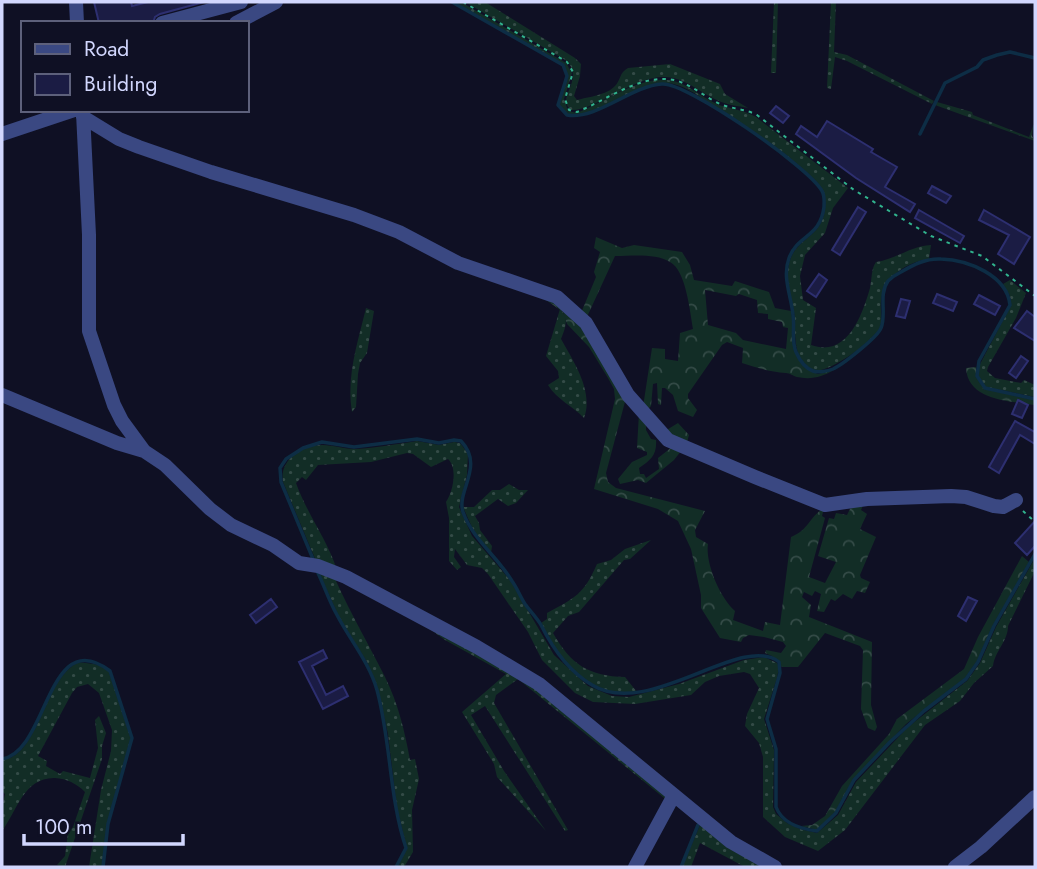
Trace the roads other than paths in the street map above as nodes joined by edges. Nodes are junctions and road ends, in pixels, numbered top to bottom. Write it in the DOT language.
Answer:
graph roads {
  1 [pos="76,2"];
  2 [pos="241,2"];
  3 [pos="276,2"];
  4 [pos="77,21"];
  5 [pos="170,21"];
  6 [pos="240,21"];
  7 [pos="77,112"];
  8 [pos="2,134"];
  9 [pos="2,395"];
  10 [pos="144,451"];
  11 [pos="1014,502"];
  12 [pos="674,795"];
  13 [pos="1035,797"];
  14 [pos="635,867"];
  15 [pos="775,867"];
  16 [pos="955,867"];
  1 -- 4 [label="street"];
  2 -- 5 [label="street"];
  3 -- 6 [label="street"];
  7 -- 8 [label="street"];
  7 -- 10 [label="street"];
  7 -- 11 [label="street"];
  9 -- 10 [label="street"];
  10 -- 12 [label="street"];
  12 -- 14 [label="street"];
  12 -- 15 [label="street"];
  13 -- 16 [label="street"];
}
